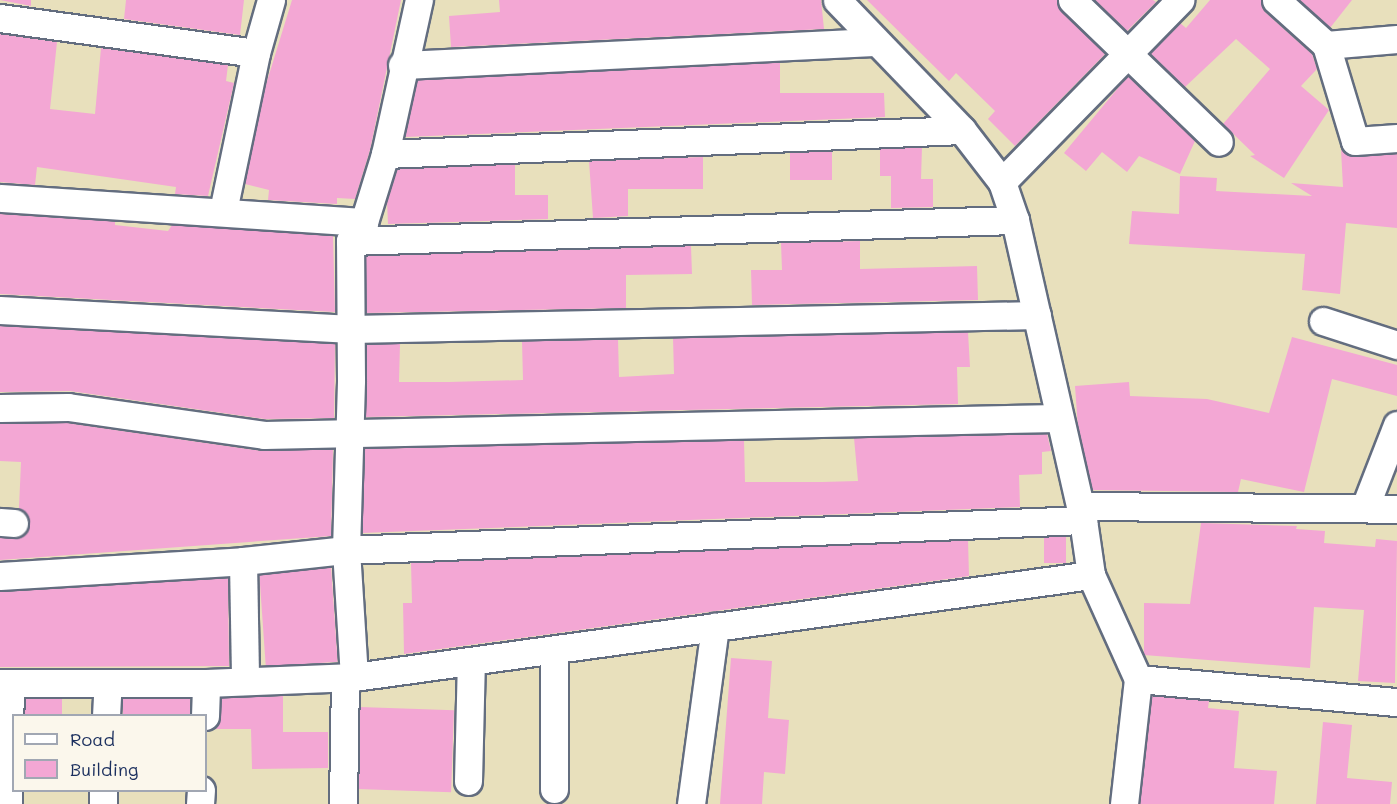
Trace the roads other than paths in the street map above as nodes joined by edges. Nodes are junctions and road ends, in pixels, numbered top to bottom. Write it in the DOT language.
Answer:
graph roads {
  1 [pos="272,0"];
  2 [pos="419,0"];
  3 [pos="837,0"];
  4 [pos="1072,0"];
  5 [pos="1180,0"];
  6 [pos="1276,0"];
  7 [pos="0,18"];
  8 [pos="1397,39"];
  9 [pos="875,42"];
  10 [pos="1326,45"];
  11 [pos="256,53"];
  12 [pos="1129,55"];
  13 [pos="402,65"];
  14 [pos="962,130"];
  15 [pos="1397,138"];
  16 [pos="1219,142"];
  17 [pos="385,154"];
  18 [pos="1002,182"];
  19 [pos="0,198"];
  20 [pos="223,211"];
  21 [pos="1015,220"];
  22 [pos="357,232"];
  23 [pos="0,310"];
  24 [pos="1037,315"];
  25 [pos="1323,321"];
  26 [pos="351,329"];
  27 [pos="1397,345"];
  28 [pos="0,408"];
  29 [pos="1058,418"];
  30 [pos="1397,425"];
  31 [pos="349,433"];
  32 [pos="1365,507"];
  33 [pos="1397,509"];
  34 [pos="1082,513"];
  35 [pos="346,550"];
  36 [pos="243,561"];
  37 [pos="1091,575"];
  38 [pos="0,576"];
  39 [pos="715,627"];
  40 [pos="554,650"];
  41 [pos="471,661"];
  42 [pos="350,677"];
  43 [pos="1138,679"];
  44 [pos="245,681"];
  45 [pos="5,683"];
  46 [pos="108,683"];
  47 [pos="206,683"];
  48 [pos="1397,702"];
  49 [pos="106,714"];
  50 [pos="205,714"];
  51 [pos="468,781"];
  52 [pos="554,789"];
  53 [pos="8,804"];
  54 [pos="343,804"];
  55 [pos="691,804"];
  56 [pos="1124,804"];
  1 -- 11 [label="street"];
  2 -- 13 [label="street"];
  3 -- 9 [label="street"];
  4 -- 12 [label="street"];
  5 -- 12 [label="street"];
  6 -- 10 [label="street"];
  7 -- 11 [label="street"];
  8 -- 10 [label="street"];
  9 -- 13 [label="street"];
  9 -- 14 [label="street"];
  10 -- 15 [label="street"];
  11 -- 20 [label="street"];
  12 -- 16 [label="street"];
  12 -- 18 [label="street"];
  13 -- 17 [label="street"];
  14 -- 17 [label="street"];
  14 -- 18 [label="street"];
  17 -- 22 [label="street"];
  18 -- 21 [label="street"];
  19 -- 20 [label="street"];
  20 -- 22 [label="street"];
  21 -- 22 [label="street"];
  21 -- 24 [label="street"];
  22 -- 26 [label="street"];
  23 -- 26 [label="street"];
  24 -- 26 [label="street"];
  24 -- 29 [label="street"];
  25 -- 27 [label="street"];
  26 -- 31 [label="street"];
  28 -- 31 [label="street"];
  29 -- 31 [label="street"];
  29 -- 34 [label="street"];
  30 -- 32 [label="street"];
  31 -- 35 [label="street"];
  32 -- 33 [label="street"];
  32 -- 34 [label="street"];
  34 -- 35 [label="street"];
  34 -- 37 [label="street"];
  35 -- 36 [label="street"];
  35 -- 42 [label="street"];
  36 -- 38 [label="street"];
  36 -- 44 [label="street"];
  37 -- 39 [label="street"];
  37 -- 43 [label="street"];
  39 -- 40 [label="street"];
  39 -- 55 [label="street"];
  40 -- 41 [label="street"];
  40 -- 52 [label="street"];
  41 -- 42 [label="street"];
  41 -- 51 [label="street"];
  42 -- 44 [label="street"];
  42 -- 54 [label="street"];
  43 -- 48 [label="street"];
  43 -- 56 [label="street"];
  44 -- 47 [label="street"];
  45 -- 46 [label="street"];
  45 -- 53 [label="street"];
  46 -- 47 [label="street"];
  46 -- 49 [label="street"];
  47 -- 50 [label="street"];
}
